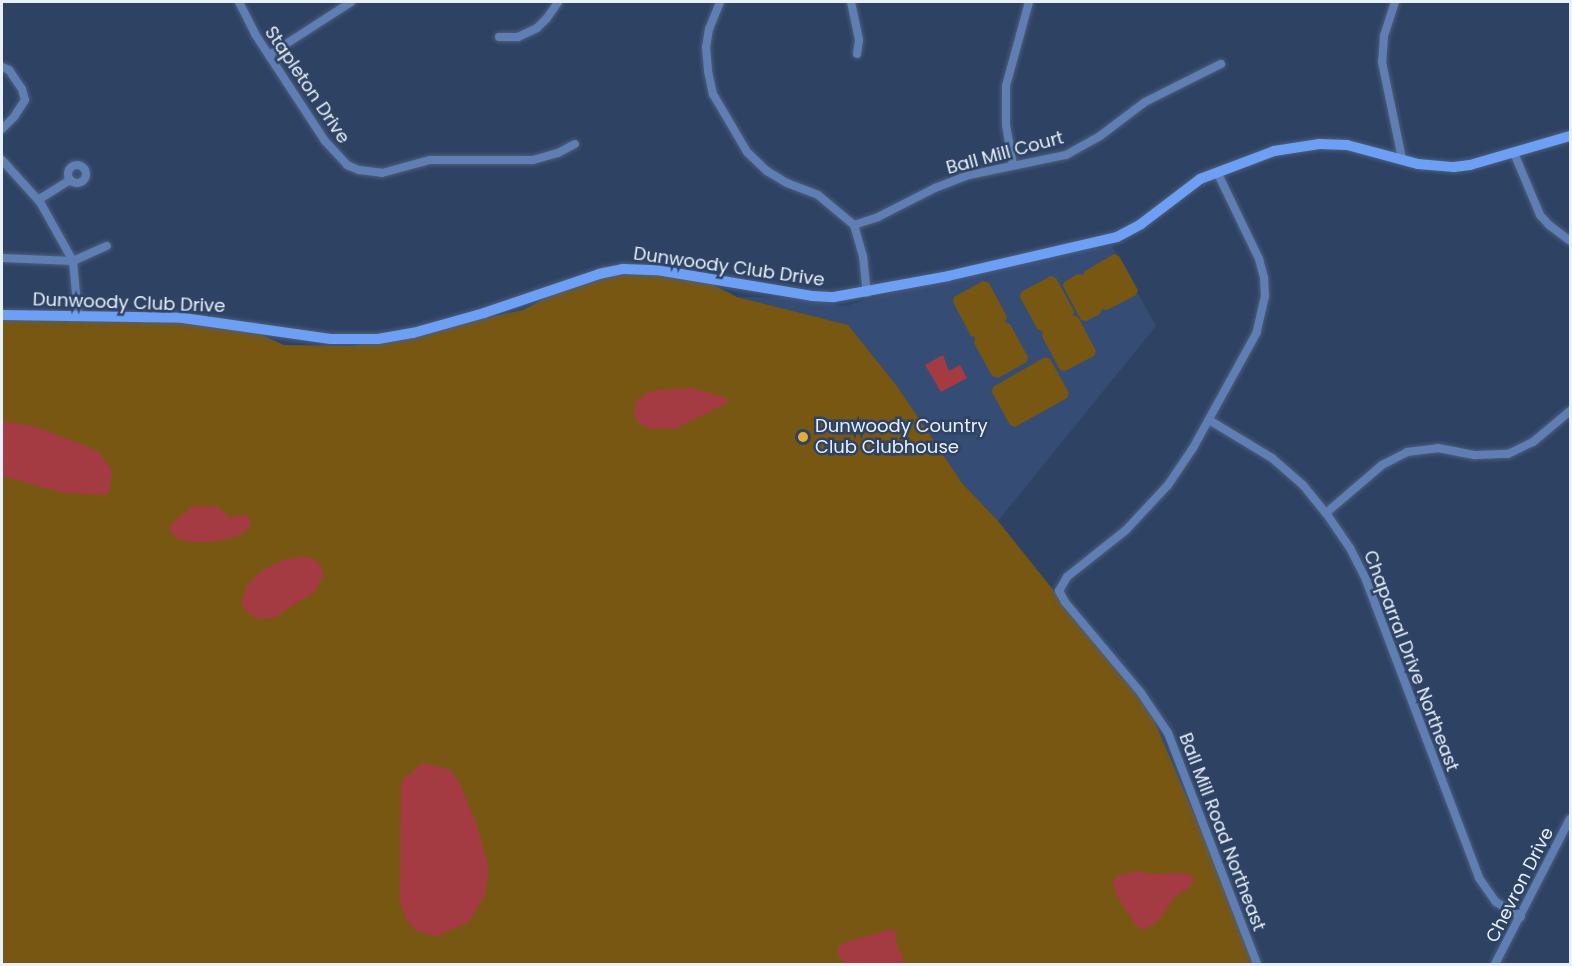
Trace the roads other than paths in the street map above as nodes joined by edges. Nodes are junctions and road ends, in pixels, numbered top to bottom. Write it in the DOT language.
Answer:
graph roads {
  1 [pos="239,2"];
  2 [pos="351,2"];
  3 [pos="558,2"];
  4 [pos="720,2"];
  5 [pos="851,2"];
  6 [pos="1029,2"];
  7 [pos="1395,2"];
  8 [pos="500,37"];
  9 [pos="856,54"];
  10 [pos="269,55"];
  11 [pos="1221,64"];
  12 [pos="2,67"];
  13 [pos="2,129"];
  14 [pos="1570,136"];
  15 [pos="575,144"];
  16 [pos="1514,153"];
  17 [pos="1402,159"];
  18 [pos="2,160"];
  19 [pos="1013,165"];
  20 [pos="1217,172"];
  21 [pos="70,180"];
  22 [pos="38,200"];
  23 [pos="854,225"];
  24 [pos="1570,241"];
  25 [pos="107,246"];
  26 [pos="2,258"];
  27 [pos="73,261"];
  28 [pos="867,293"];
  29 [pos="2,315"];
  30 [pos="78,315"];
  31 [pos="1570,411"];
  32 [pos="1209,420"];
  33 [pos="1326,513"];
  34 [pos="1570,819"];
  35 [pos="1521,917"];
  36 [pos="1257,964"];
  37 [pos="1495,964"];
  1 -- 10 [label="street, Stapleton Drive"];
  2 -- 10 [label="street"];
  3 -- 8 [label="street"];
  4 -- 23 [label="street"];
  5 -- 9 [label="street"];
  6 -- 19 [label="street"];
  7 -- 17 [label="street"];
  10 -- 15 [label="street, Stapleton Drive"];
  11 -- 19 [label="street, Ball Mill Court"];
  12 -- 13 [label="street"];
  14 -- 16 [label="street, Dunwoody Club Drive"];
  16 -- 17 [label="street, Dunwoody Club Drive"];
  16 -- 24 [label="street"];
  17 -- 20 [label="street, Dunwoody Club Drive"];
  18 -- 22 [label="street"];
  19 -- 23 [label="street, Ball Mill Court"];
  20 -- 28 [label="street, Dunwoody Club Drive"];
  20 -- 32 [label="street"];
  21 -- 22 [label="street"];
  22 -- 27 [label="street"];
  23 -- 28 [label="street"];
  25 -- 27 [label="street"];
  26 -- 27 [label="street"];
  27 -- 30 [label="street"];
  28 -- 30 [label="street, Dunwoody Club Drive"];
  29 -- 30 [label="street, Dunwoody Club Drive"];
  31 -- 33 [label="street"];
  32 -- 33 [label="street, Chaparral Drive Northeast"];
  32 -- 36 [label="street, Ball Mill Road Northeast"];
  33 -- 35 [label="street, Chaparral Drive Northeast"];
  34 -- 35 [label="street, Chevron Drive"];
  35 -- 37 [label="street, Chevron Drive"];
}
